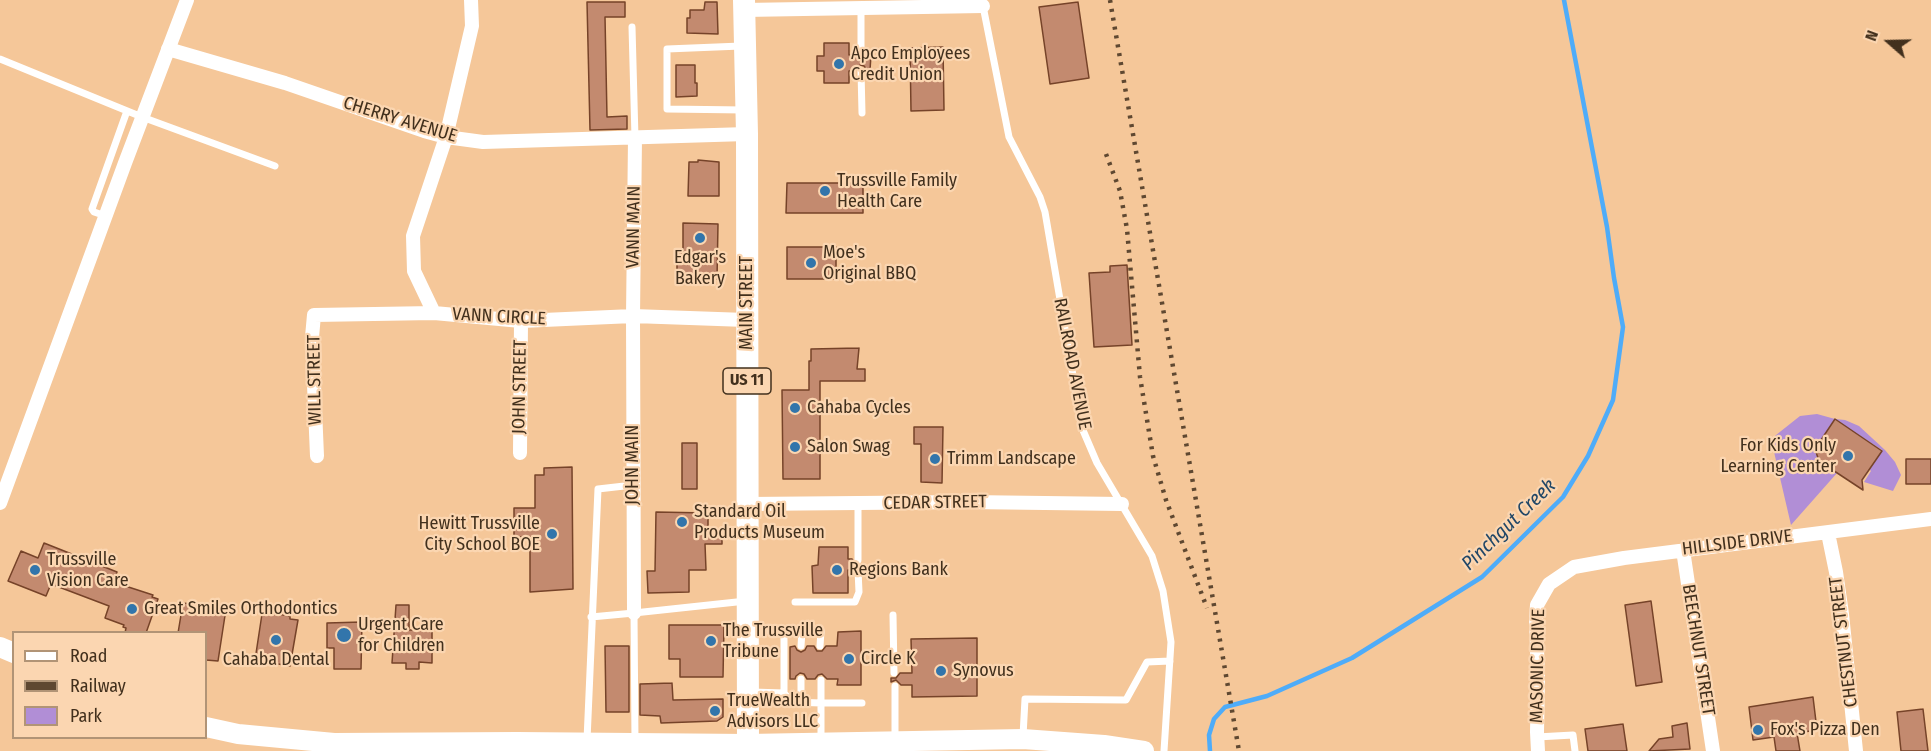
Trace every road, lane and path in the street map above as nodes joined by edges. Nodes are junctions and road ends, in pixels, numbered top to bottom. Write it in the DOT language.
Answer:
graph roads {
  1 [pos="187,0"];
  2 [pos="471,0"];
  3 [pos="744,5"];
  4 [pos="984,6"];
  5 [pos="861,8"];
  6 [pos="632,27"];
  7 [pos="745,46"];
  8 [pos="168,49"];
  9 [pos="861,55"];
  10 [pos="0,59"];
  11 [pos="861,70"];
  12 [pos="747,110"];
  13 [pos="127,111"];
  14 [pos="862,113"];
  15 [pos="142,117"];
  16 [pos="747,134"];
  17 [pos="446,137"];
  18 [pos="635,138"];
  19 [pos="275,166"];
  20 [pos="106,216"];
  21 [pos="434,313"];
  22 [pos="633,316"];
  23 [pos="746,320"];
  24 [pos="521,321"];
  25 [pos="519,453"];
  26 [pos="317,456"];
  27 [pos="633,485"];
  28 [pos="0,503"];
  29 [pos="748,504"];
  30 [pos="858,504"];
  31 [pos="1122,504"];
  32 [pos="1931,519"];
  33 [pos="1828,533"];
  34 [pos="1683,550"];
  35 [pos="858,560"];
  36 [pos="858,570"];
  37 [pos="1549,584"];
  38 [pos="748,601"];
  39 [pos="795,602"];
  40 [pos="634,613"];
  41 [pos="893,615"];
  42 [pos="591,617"];
  43 [pos="748,630"];
  44 [pos="784,631"];
  45 [pos="802,631"];
  46 [pos="801,646"];
  47 [pos="820,646"];
  48 [pos="1170,661"];
  49 [pos="894,673"];
  50 [pos="801,679"];
  51 [pos="821,680"];
  52 [pos="895,686"];
  53 [pos="748,692"];
  54 [pos="784,693"];
  55 [pos="801,702"];
  56 [pos="821,703"];
  57 [pos="862,703"];
  58 [pos="207,727"];
  59 [pos="896,741"];
  60 [pos="587,742"];
  61 [pos="821,742"];
  62 [pos="635,743"];
  63 [pos="1538,744"];
  64 [pos="1023,745"];
  65 [pos="305,746"];
  66 [pos="430,747"];
  67 [pos="501,747"];
  68 [pos="748,747"];
  69 [pos="1077,747"];
  70 [pos="1144,751"];
  71 [pos="1164,751"];
  72 [pos="1575,751"];
  73 [pos="1713,751"];
  74 [pos="1856,751"];
  1 -- 8 [label="street"];
  2 -- 17 [label="street, VANN CIRCLE"];
  3 -- 5 [label="street"];
  3 -- 7 [label="main road, MAIN STREET / US 11"];
  4 -- 5 [label="street"];
  4 -- 31 [label="lane, RAILROAD AVENUE"];
  5 -- 9 [label="lane"];
  6 -- 18 [label="lane"];
  7 -- 12 [label="main road, MAIN STREET / US 11"];
  7 -- 12 [label="lane"];
  8 -- 15 [label="street"];
  8 -- 17 [label="street, CHERRY AVENUE"];
  10 -- 13 [label="lane"];
  11 -- 14 [label="lane"];
  12 -- 16 [label="main road, MAIN STREET / US 11"];
  13 -- 15 [label="lane"];
  13 -- 20 [label="lane"];
  15 -- 19 [label="lane"];
  15 -- 20 [label="street"];
  16 -- 18 [label="street, CHERRY AVENUE"];
  16 -- 23 [label="main road, MAIN STREET / US 11"];
  17 -- 18 [label="street, CHERRY AVENUE"];
  17 -- 21 [label="street, VANN CIRCLE"];
  18 -- 22 [label="street, VANN MAIN"];
  20 -- 28 [label="street"];
  21 -- 24 [label="street, VANN CIRCLE"];
  21 -- 26 [label="street, WILL STREET"];
  22 -- 23 [label="street, VANN CIRCLE"];
  22 -- 24 [label="street, VANN CIRCLE"];
  22 -- 27 [label="street, JOHN MAIN"];
  23 -- 29 [label="main road, MAIN STREET / US 11"];
  24 -- 25 [label="street, JOHN STREET"];
  27 -- 40 [label="street, JOHN MAIN"];
  27 -- 42 [label="lane"];
  29 -- 30 [label="street, CEDAR STREET"];
  29 -- 38 [label="main road, MAIN STREET / US 11"];
  30 -- 31 [label="street, CEDAR STREET"];
  30 -- 35 [label="lane"];
  31 -- 48 [label="lane, RAILROAD AVENUE"];
  32 -- 33 [label="street, HILLSIDE DRIVE"];
  33 -- 34 [label="street, HILLSIDE DRIVE"];
  33 -- 74 [label="street, CHESTNUT STREET"];
  34 -- 37 [label="street, HILLSIDE DRIVE"];
  34 -- 73 [label="street, BEECHNUT STREET"];
  36 -- 39 [label="lane"];
  37 -- 63 [label="street, MASONIC DRIVE"];
  38 -- 40 [label="lane"];
  38 -- 43 [label="main road, MAIN STREET / US 11"];
  40 -- 42 [label="lane"];
  40 -- 62 [label="lane"];
  41 -- 49 [label="lane"];
  42 -- 60 [label="lane"];
  43 -- 44 [label="lane"];
  43 -- 53 [label="main road, MAIN STREET / US 11"];
  44 -- 45 [label="lane"];
  44 -- 54 [label="lane"];
  45 -- 46 [label="lane"];
  45 -- 47 [label="lane"];
  48 -- 64 [label="lane"];
  48 -- 71 [label="lane, RAILROAD AVENUE"];
  50 -- 55 [label="lane"];
  51 -- 56 [label="lane"];
  52 -- 59 [label="lane"];
  53 -- 54 [label="lane"];
  53 -- 68 [label="main road, MAIN STREET / US 11"];
  54 -- 55 [label="lane"];
  55 -- 56 [label="lane"];
  56 -- 57 [label="lane"];
  56 -- 61 [label="lane"];
  58 -- 65 [label="main road"];
  59 -- 61 [label="main road"];
  59 -- 64 [label="main road"];
  60 -- 62 [label="main road"];
  60 -- 67 [label="main road"];
  61 -- 68 [label="main road"];
  62 -- 68 [label="main road"];
  63 -- 72 [label="lane"];
  64 -- 69 [label="main road"];
  65 -- 66 [label="main road"];
  66 -- 67 [label="main road"];
  69 -- 70 [label="main road"];
}
